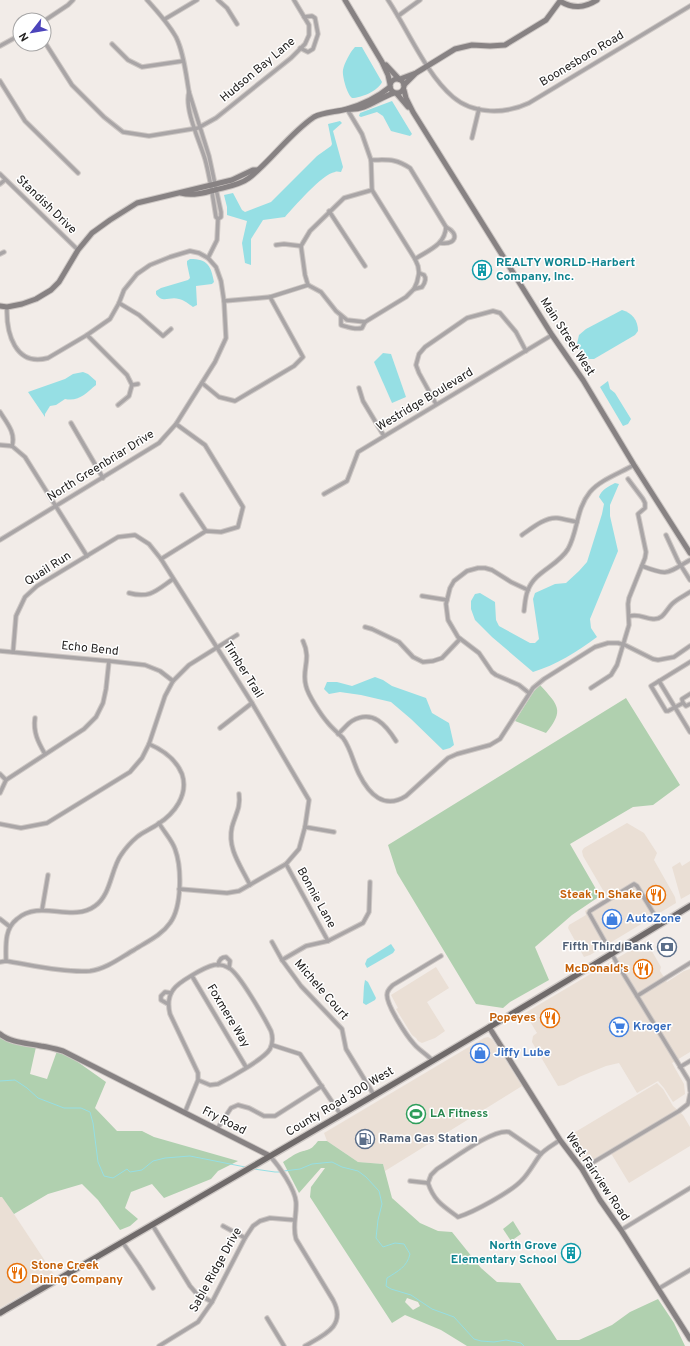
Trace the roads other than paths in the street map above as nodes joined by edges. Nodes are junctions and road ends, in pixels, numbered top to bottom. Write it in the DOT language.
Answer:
graph roads {
  1 [pos="73,0"];
  2 [pos="147,0"];
  3 [pos="197,0"];
  4 [pos="218,0"];
  5 [pos="294,0"];
  6 [pos="345,0"];
  7 [pos="388,0"];
  8 [pos="420,0"];
  9 [pos="597,0"];
  10 [pos="559,1"];
  11 [pos="690,6"];
  12 [pos="52,16"];
  13 [pos="398,16"];
  14 [pos="304,17"];
  15 [pos="165,19"];
  16 [pos="237,24"];
  17 [pos="12,39"];
  18 [pos="112,44"];
  19 [pos="0,46"];
  20 [pos="300,48"];
  21 [pos="51,52"];
  22 [pos="183,61"];
  23 [pos="382,62"];
  24 [pos="427,66"];
  25 [pos="416,73"];
  26 [pos="399,79"];
  27 [pos="0,81"];
  28 [pos="390,85"];
  29 [pos="404,87"];
  30 [pos="395,93"];
  31 [pos="348,109"];
  32 [pos="479,109"];
  33 [pos="413,112"];
  34 [pos="197,128"];
  35 [pos="472,138"];
  36 [pos="371,160"];
  37 [pos="78,173"];
  38 [pos="0,174"];
  39 [pos="6,180"];
  40 [pos="0,184"];
  41 [pos="213,187"];
  42 [pos="372,190"];
  43 [pos="329,211"];
  44 [pos="446,227"];
  45 [pos="440,243"];
  46 [pos="276,245"];
  47 [pos="301,246"];
  48 [pos="78,250"];
  49 [pos="4,252"];
  50 [pos="0,254"];
  51 [pos="208,258"];
  52 [pos="415,259"];
  53 [pos="365,266"];
  54 [pos="419,273"];
  55 [pos="308,285"];
  56 [pos="414,290"];
  57 [pos="270,297"];
  58 [pos="224,301"];
  59 [pos="119,303"];
  60 [pos="0,306"];
  61 [pos="7,307"];
  62 [pos="341,316"];
  63 [pos="365,322"];
  64 [pos="171,329"];
  65 [pos="552,334"];
  66 [pos="87,335"];
  67 [pos="526,351"];
  68 [pos="202,383"];
  69 [pos="138,384"];
  70 [pos="132,385"];
  71 [pos="359,388"];
  72 [pos="436,404"];
  73 [pos="118,405"];
  74 [pos="0,412"];
  75 [pos="71,423"];
  76 [pos="176,424"];
  77 [pos="384,436"];
  78 [pos="0,445"];
  79 [pos="12,446"];
  80 [pos="634,465"];
  81 [pos="103,478"];
  82 [pos="628,479"];
  83 [pos="324,494"];
  84 [pos="182,495"];
  85 [pos="56,506"];
  86 [pos="577,522"];
  87 [pos="206,531"];
  88 [pos="135,535"];
  89 [pos="522,535"];
  90 [pos="666,535"];
  91 [pos="0,540"];
  92 [pos="690,553"];
  93 [pos="87,556"];
  94 [pos="161,559"];
  95 [pos="690,560"];
  96 [pos="642,566"];
  97 [pos="681,566"];
  98 [pos="173,579"];
  99 [pos="690,580"];
  100 [pos="528,590"];
  101 [pos="690,592"];
  102 [pos="129,593"];
  103 [pos="422,596"];
  104 [pos="447,600"];
  105 [pos="524,611"];
  106 [pos="629,616"];
  107 [pos="365,627"];
  108 [pos="237,635"];
  109 [pos="460,639"];
  110 [pos="303,641"];
  111 [pos="623,644"];
  112 [pos="690,646"];
  113 [pos="217,647"];
  114 [pos="0,651"];
  115 [pos="13,652"];
  116 [pos="109,661"];
  117 [pos="690,662"];
  118 [pos="173,681"];
  119 [pos="659,681"];
  120 [pos="591,688"];
  121 [pos="529,693"];
  122 [pos="690,694"];
  123 [pos="252,703"];
  124 [pos="683,703"];
  125 [pos="690,704"];
  126 [pos="675,708"];
  127 [pos="35,718"];
  128 [pos="220,728"];
  129 [pos="690,732"];
  130 [pos="338,734"];
  131 [pos="396,741"];
  132 [pos="149,744"];
  133 [pos="45,754"];
  134 [pos="0,774"];
  135 [pos="6,780"];
  136 [pos="0,793"];
  137 [pos="240,794"];
  138 [pos="159,823"];
  139 [pos="0,824"];
  140 [pos="305,827"];
  141 [pos="334,832"];
  142 [pos="286,864"];
  143 [pos="48,875"];
  144 [pos="370,882"];
  145 [pos="250,885"];
  146 [pos="180,889"];
  147 [pos="690,907"];
  148 [pos="42,910"];
  149 [pos="0,919"];
  150 [pos="660,924"];
  151 [pos="9,926"];
  152 [pos="328,941"];
  153 [pos="272,942"];
  154 [pos="611,953"];
  155 [pos="441,956"];
  156 [pos="282,960"];
  157 [pos="6,961"];
  158 [pos="0,962"];
  159 [pos="690,963"];
  160 [pos="218,965"];
  161 [pos="229,968"];
  162 [pos="192,976"];
  163 [pos="171,993"];
  164 [pos="637,996"];
  165 [pos="168,1004"];
  166 [pos="489,1026"];
  167 [pos="0,1034"];
  168 [pos="272,1045"];
  169 [pos="432,1060"];
  170 [pos="690,1061"];
  171 [pos="246,1067"];
  172 [pos="680,1067"];
  173 [pos="198,1080"];
  174 [pos="322,1086"];
  175 [pos="690,1092"];
  176 [pos="374,1095"];
  177 [pos="185,1112"];
  178 [pos="341,1115"];
  179 [pos="217,1129"];
  180 [pos="560,1140"];
  181 [pos="541,1154"];
  182 [pos="270,1156"];
  183 [pos="582,1169"];
  184 [pos="410,1182"];
  185 [pos="428,1183"];
  186 [pos="690,1188"];
  187 [pos="294,1220"];
  188 [pos="153,1226"];
  189 [pos="223,1226"];
  190 [pos="621,1230"];
  191 [pos="245,1238"];
  192 [pos="123,1243"];
  193 [pos="690,1270"];
  194 [pos="153,1288"];
  195 [pos="658,1289"];
  196 [pos="212,1302"];
  197 [pos="0,1314"];
  198 [pos="267,1318"];
  199 [pos="690,1339"];
  200 [pos="167,1341"];
  201 [pos="158,1346"];
  202 [pos="170,1346"];
  203 [pos="284,1346"];
  204 [pos="305,1346"];
  1 -- 12 [label="street"];
  2 -- 15 [label="street"];
  3 -- 15 [label="street"];
  4 -- 16 [label="street"];
  5 -- 14 [label="street"];
  6 -- 23 [label="street, Main Street West"];
  7 -- 13 [label="street, Boonesboro Road"];
  8 -- 13 [label="street"];
  9 -- 10 [label="street"];
  10 -- 24 [label="street"];
  11 -- 32 [label="street, Boonesboro Road"];
  13 -- 24 [label="street, Boonesboro Road"];
  14 -- 20 [label="street, Hudson Bay Lane"];
  14 -- 20 [label="street"];
  15 -- 22 [label="street"];
  17 -- 19 [label="street"];
  18 -- 22 [label="street"];
  20 -- 34 [label="street, Hudson Bay Lane"];
  21 -- 34 [label="street, Hudson Bay Lane"];
  22 -- 34 [label="street"];
  23 -- 26 [label="street, Main Street West"];
  23 -- 28 [label="street, Main Street West"];
  24 -- 25 [label="street"];
  24 -- 32 [label="street, Boonesboro Road"];
  25 -- 26 [label="street"];
  25 -- 29 [label="street"];
  26 -- 28 [label="street"];
  26 -- 29 [label="street, Main Street West"];
  27 -- 37 [label="street"];
  28 -- 30 [label="street, Main Street West"];
  28 -- 31 [label="street"];
  29 -- 30 [label="street"];
  29 -- 33 [label="street, Main Street West"];
  30 -- 31 [label="street"];
  30 -- 33 [label="street, Main Street West"];
  31 -- 36 [label="street"];
  31 -- 41 [label="street"];
  32 -- 35 [label="street"];
  33 -- 65 [label="street, Main Street West"];
  34 -- 41 [label="street"];
  36 -- 42 [label="street"];
  36 -- 44 [label="street"];
  38 -- 39 [label="street, Standish Drive"];
  39 -- 40 [label="street"];
  39 -- 48 [label="street, Standish Drive"];
  41 -- 48 [label="street"];
  41 -- 51 [label="street"];
  42 -- 43 [label="street"];
  42 -- 52 [label="street"];
  43 -- 47 [label="street"];
  43 -- 53 [label="street"];
  44 -- 45 [label="street"];
  44 -- 45 [label="street"];
  45 -- 52 [label="street"];
  46 -- 47 [label="street"];
  47 -- 55 [label="street"];
  48 -- 61 [label="street"];
  49 -- 50 [label="street"];
  51 -- 58 [label="street, North Greenbriar Drive"];
  51 -- 59 [label="street"];
  52 -- 54 [label="street"];
  54 -- 56 [label="street"];
  54 -- 56 [label="street"];
  55 -- 57 [label="street"];
  55 -- 62 [label="street"];
  56 -- 63 [label="street"];
  57 -- 58 [label="street"];
  57 -- 68 [label="street"];
  58 -- 68 [label="street, North Greenbriar Drive"];
  59 -- 64 [label="street"];
  59 -- 66 [label="street"];
  60 -- 61 [label="street"];
  61 -- 66 [label="street"];
  62 -- 63 [label="street"];
  62 -- 63 [label="street"];
  65 -- 67 [label="street, Westridge Boulevard"];
  65 -- 80 [label="street, Main Street West"];
  66 -- 70 [label="street"];
  67 -- 72 [label="street, Westridge Boulevard"];
  67 -- 72 [label="street"];
  68 -- 76 [label="street, North Greenbriar Drive"];
  69 -- 70 [label="street"];
  70 -- 73 [label="street"];
  71 -- 77 [label="street"];
  72 -- 77 [label="street, Westridge Boulevard"];
  74 -- 79 [label="street"];
  75 -- 81 [label="street"];
  76 -- 81 [label="street, North Greenbriar Drive"];
  76 -- 87 [label="street"];
  77 -- 83 [label="street, Westridge Boulevard"];
  78 -- 79 [label="street"];
  79 -- 85 [label="street"];
  80 -- 86 [label="street"];
  80 -- 92 [label="street, Main Street West"];
  81 -- 85 [label="street, North Greenbriar Drive"];
  82 -- 96 [label="street"];
  84 -- 87 [label="street"];
  85 -- 91 [label="street, North Greenbriar Drive"];
  85 -- 93 [label="street"];
  86 -- 89 [label="street"];
  86 -- 100 [label="street"];
  87 -- 94 [label="street"];
  88 -- 93 [label="street, Quail Run"];
  88 -- 94 [label="street, Timber Trail"];
  90 -- 97 [label="street"];
  93 -- 115 [label="street, Quail Run"];
  94 -- 98 [label="street, Timber Trail"];
  95 -- 97 [label="street"];
  96 -- 97 [label="street"];
  96 -- 106 [label="street"];
  97 -- 99 [label="street"];
  98 -- 102 [label="street"];
  98 -- 113 [label="street, Timber Trail"];
  100 -- 104 [label="street"];
  100 -- 105 [label="street"];
  101 -- 106 [label="street"];
  103 -- 104 [label="street"];
  104 -- 109 [label="street"];
  106 -- 111 [label="street"];
  107 -- 109 [label="street"];
  108 -- 113 [label="street"];
  109 -- 121 [label="street"];
  110 -- 130 [label="street"];
  111 -- 112 [label="street"];
  111 -- 120 [label="street"];
  111 -- 121 [label="street"];
  113 -- 118 [label="street"];
  113 -- 123 [label="street, Timber Trail"];
  114 -- 115 [label="street, Echo Bend"];
  115 -- 116 [label="street, Echo Bend"];
  116 -- 118 [label="street, Echo Bend"];
  116 -- 133 [label="street"];
  117 -- 119 [label="street"];
  118 -- 132 [label="street"];
  119 -- 126 [label="street"];
  119 -- 126 [label="street"];
  121 -- 130 [label="street"];
  122 -- 124 [label="street"];
  123 -- 128 [label="street"];
  123 -- 140 [label="street, Timber Trail"];
  124 -- 125 [label="street"];
  124 -- 126 [label="street"];
  126 -- 129 [label="street"];
  127 -- 133 [label="street"];
  130 -- 131 [label="street"];
  132 -- 138 [label="street"];
  132 -- 139 [label="street"];
  133 -- 135 [label="street"];
  134 -- 135 [label="street"];
  135 -- 136 [label="street"];
  137 -- 145 [label="street"];
  138 -- 146 [label="street"];
  138 -- 148 [label="street"];
  140 -- 141 [label="street"];
  140 -- 142 [label="street, Timber Trail"];
  142 -- 145 [label="street, Timber Trail"];
  142 -- 152 [label="street, Bonnie Lane"];
  143 -- 148 [label="street"];
  144 -- 152 [label="street"];
  145 -- 146 [label="street, Timber Trail"];
  146 -- 157 [label="street"];
  147 -- 150 [label="main road, County Road 300 West"];
  148 -- 151 [label="street"];
  149 -- 151 [label="street"];
  150 -- 154 [label="main road, County Road 300 West"];
  150 -- 154 [label="street"];
  151 -- 157 [label="street"];
  152 -- 156 [label="street"];
  153 -- 156 [label="street, Michele Court"];
  154 -- 164 [label="street"];
  154 -- 166 [label="main road, County Road 300 West"];
  155 -- 169 [label="street"];
  156 -- 176 [label="street, Michele Court"];
  157 -- 158 [label="street"];
  159 -- 164 [label="street"];
  160 -- 161 [label="street"];
  160 -- 161 [label="street"];
  160 -- 162 [label="street"];
  161 -- 168 [label="street"];
  162 -- 163 [label="street"];
  162 -- 171 [label="street, Foxmere Way"];
  163 -- 165 [label="street"];
  163 -- 165 [label="street"];
  164 -- 172 [label="street"];
  165 -- 173 [label="street"];
  166 -- 169 [label="main road, County Road 300 West"];
  166 -- 180 [label="street, West Fairview Road"];
  167 -- 177 [label="street, Fry Road"];
  168 -- 171 [label="street"];
  168 -- 174 [label="street"];
  169 -- 176 [label="main road, County Road 300 West"];
  170 -- 172 [label="street"];
  171 -- 173 [label="street"];
  172 -- 175 [label="street"];
  173 -- 177 [label="street"];
  174 -- 178 [label="street"];
  174 -- 179 [label="street"];
  175 -- 183 [label="street"];
  176 -- 178 [label="main road, County Road 300 West"];
  177 -- 179 [label="street, Fry Road"];
  178 -- 182 [label="main road, County Road 300 West"];
  179 -- 182 [label="street, Fry Road"];
  180 -- 181 [label="street"];
  180 -- 183 [label="street, West Fairview Road"];
  181 -- 185 [label="street"];
  181 -- 185 [label="street"];
  182 -- 187 [label="street, Fry Road"];
  182 -- 188 [label="main road, County Road 300 West"];
  183 -- 190 [label="street, West Fairview Road"];
  184 -- 185 [label="street"];
  186 -- 190 [label="street"];
  187 -- 191 [label="street, Sable Ridge Drive"];
  187 -- 204 [label="street, Fry Road"];
  188 -- 192 [label="main road, County Road 300 West"];
  188 -- 196 [label="street"];
  189 -- 191 [label="street"];
  190 -- 195 [label="street, West Fairview Road"];
  191 -- 196 [label="street, Sable Ridge Drive"];
  192 -- 194 [label="street"];
  192 -- 197 [label="main road, County Road 300 West"];
  193 -- 195 [label="street"];
  195 -- 199 [label="street, West Fairview Road"];
  196 -- 200 [label="street, Sable Ridge Drive"];
  198 -- 203 [label="street"];
  200 -- 201 [label="street, Sable Ridge Drive"];
  200 -- 202 [label="street"];
}
